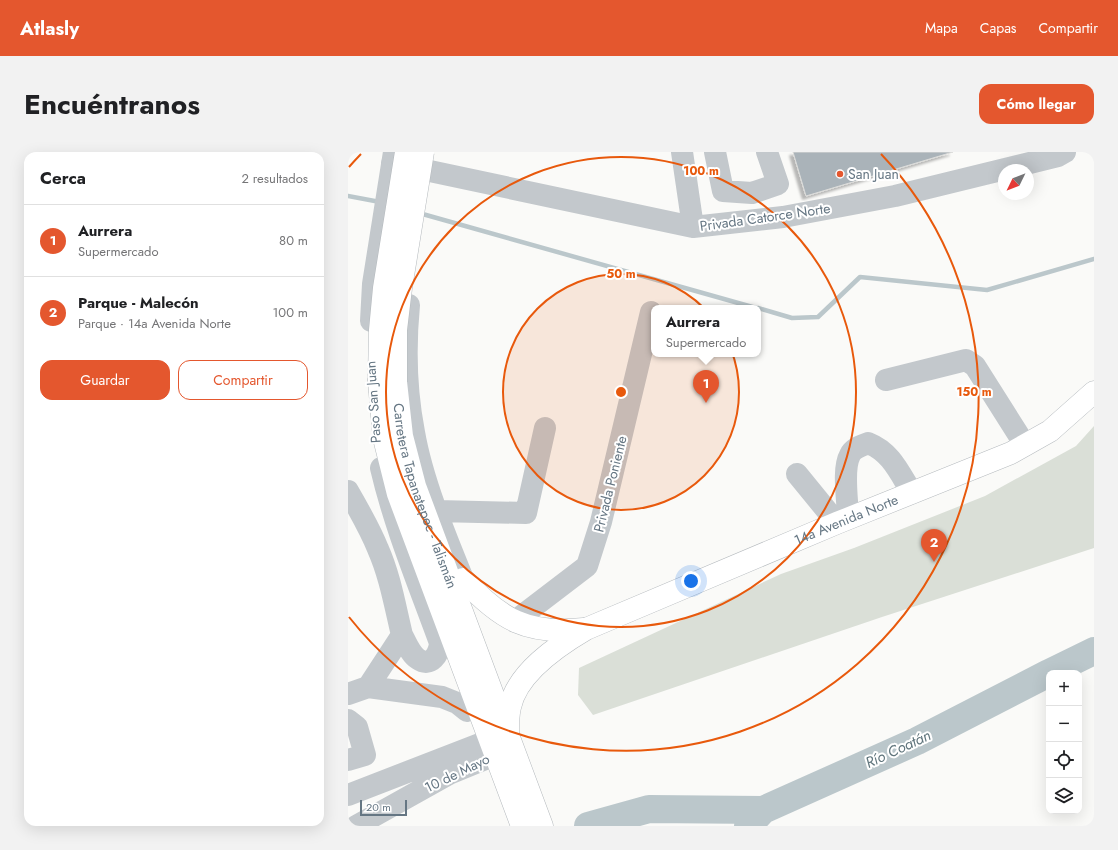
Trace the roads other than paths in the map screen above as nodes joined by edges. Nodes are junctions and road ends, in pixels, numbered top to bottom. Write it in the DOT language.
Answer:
graph roads {
  1 [pos="682,152"];
  2 [pos="715,152"];
  3 [pos="767,152"];
  4 [pos="1065,152"];
  5 [pos="397,156"];
  6 [pos="429,158"];
  7 [pos="752,193"];
  8 [pos="767,219"];
  9 [pos="693,227"];
  10 [pos="651,312"];
  11 [pos="886,380"];
  12 [pos="387,381"];
  13 [pos="1094,392"];
  14 [pos="545,428"];
  15 [pos="1025,445"];
  16 [pos="797,474"];
  17 [pos="348,491"];
  18 [pos="912,493"];
  19 [pos="437,511"];
  20 [pos="842,520"];
  21 [pos="463,579"];
  22 [pos="515,621"];
  23 [pos="586,629"];
  24 [pos="402,635"];
  25 [pos="440,643"];
  26 [pos="487,679"];
  27 [pos="358,690"];
  28 [pos="467,711"];
  29 [pos="348,720"];
  30 [pos="502,743"];
  31 [pos="348,760"];
  32 [pos="348,795"];
  33 [pos="356,826"];
  34 [pos="522,826"];
  35 [pos="542,826"];
  1 -- 9 [label="street"];
  2 -- 7 [label="street"];
  3 -- 7 [label="street"];
  4 -- 8 [label="street, Privada Catorce Norte"];
  5 -- 6 [label="street, Privada Catorce Norte"];
  5 -- 12 [label="main road, Carretera Tapanatepec - Talismán, bridge"];
  5 -- 25 [label="street, Paso San Juan"];
  6 -- 9 [label="street, Privada Catorce Norte"];
  6 -- 12 [label="main road, Carretera Tapanatepec - Talismán, bridge"];
  6 -- 19 [label="street"];
  7 -- 8 [label="street"];
  8 -- 9 [label="street, Privada Catorce Norte"];
  10 -- 22 [label="street, Privada Poniente"];
  11 -- 15 [label="street"];
  12 -- 26 [label="main road, Carretera Tapanatepec - Talismán"];
  12 -- 30 [label="main road, Carretera Tapanatepec - Talismán"];
  13 -- 15 [label="main road, 14a Avenida Norte"];
  14 -- 19 [label="street"];
  15 -- 18 [label="main road, 14a Avenida Norte"];
  16 -- 20 [label="street"];
  17 -- 24 [label="street"];
  18 -- 20 [label="main road, 14a Avenida Norte"];
  18 -- 20 [label="street"];
  19 -- 21 [label="street"];
  20 -- 23 [label="main road, 14a Avenida Norte"];
  21 -- 22 [label="main road"];
  21 -- 26 [label="main road"];
  22 -- 23 [label="main road"];
  23 -- 30 [label="main road"];
  24 -- 25 [label="street"];
  24 -- 27 [label="street"];
  25 -- 28 [label="main road"];
  26 -- 30 [label="main road, Carretera Tapanatepec - Talismán"];
  27 -- 28 [label="street"];
  28 -- 30 [label="main road"];
  29 -- 31 [label="street"];
  30 -- 32 [label="street"];
  30 -- 33 [label="street, 10 de Mayo"];
  30 -- 34 [label="main road, Carretera Tapanatepec - Talismán"];
  30 -- 35 [label="main road, Carretera Tapanatepec - Talismán"];
}
